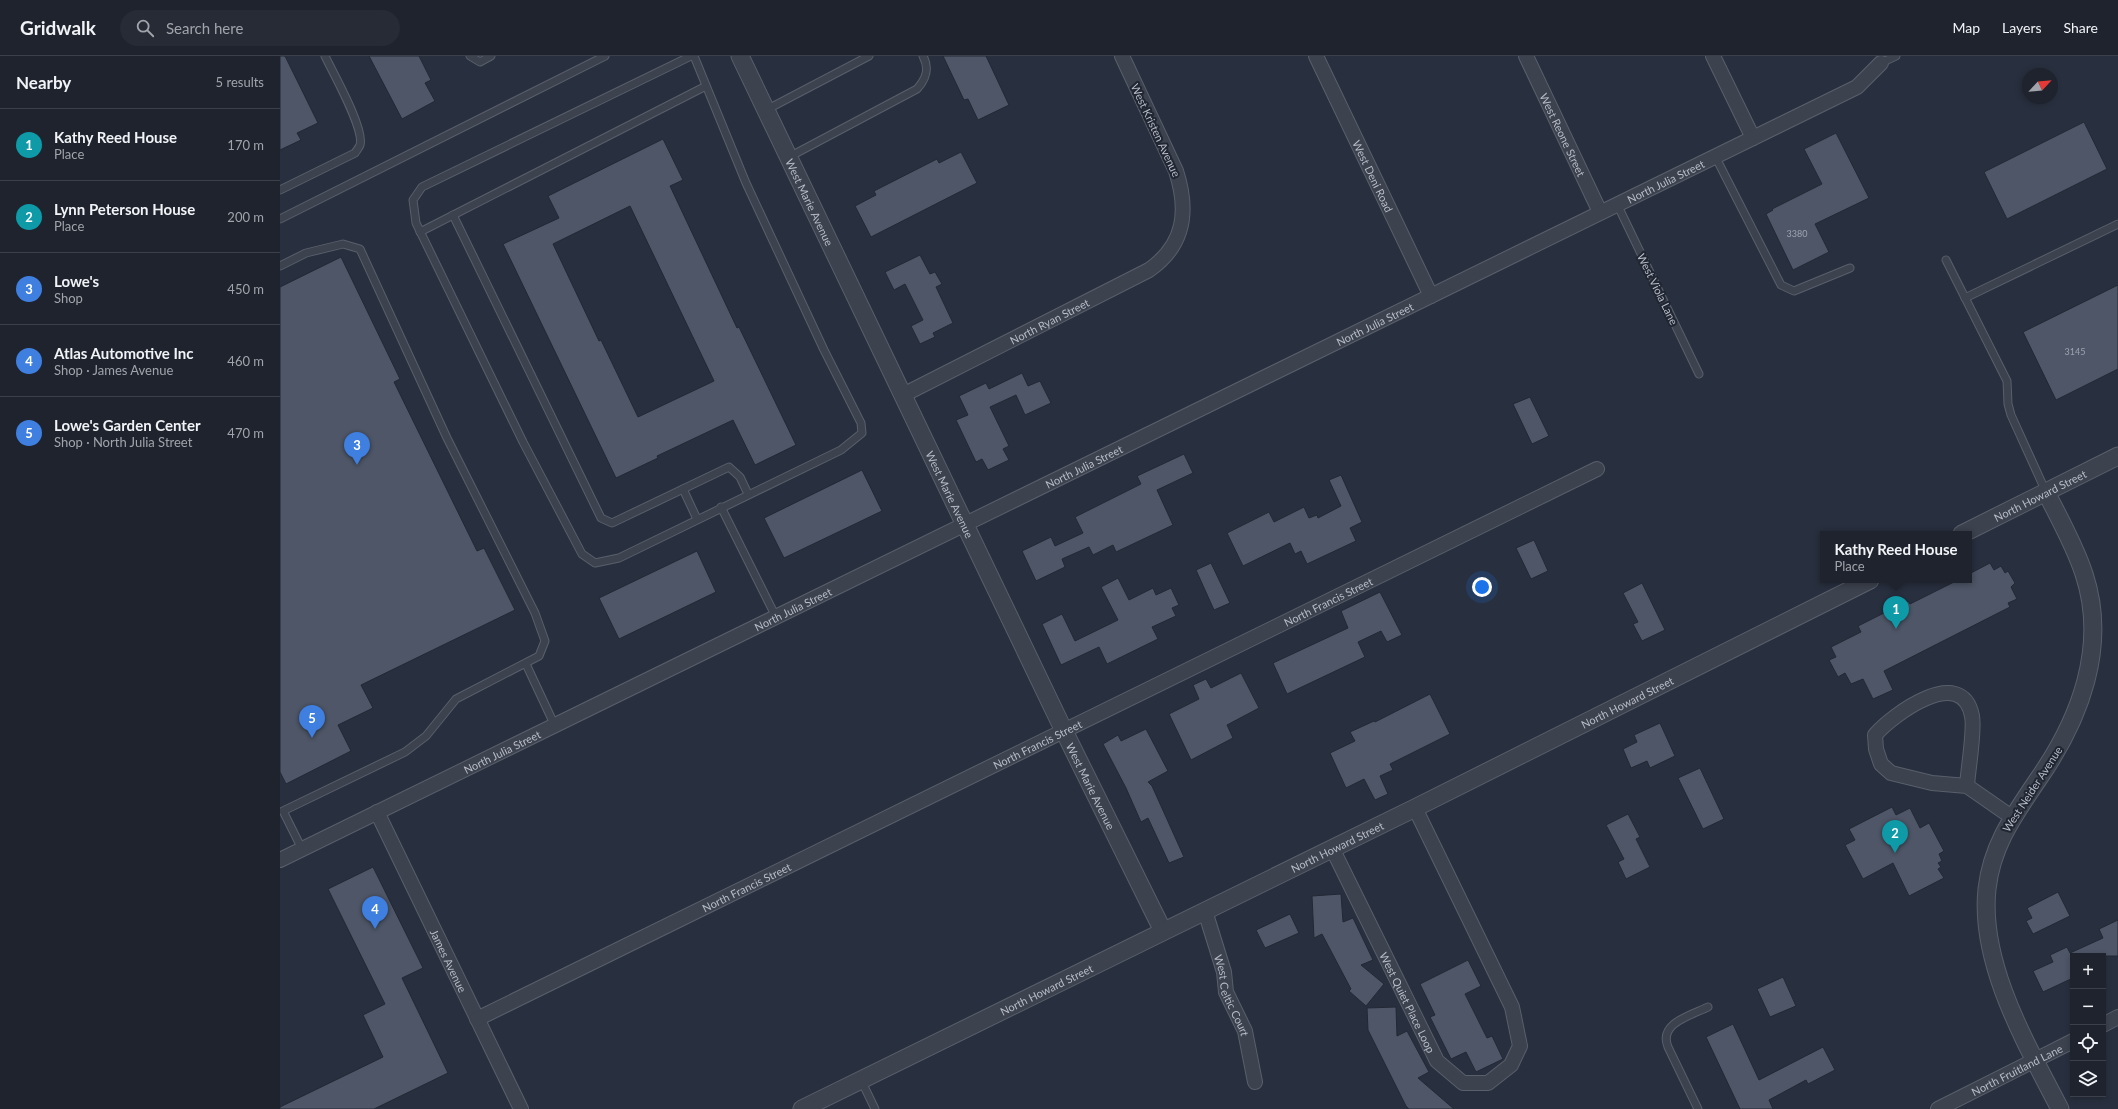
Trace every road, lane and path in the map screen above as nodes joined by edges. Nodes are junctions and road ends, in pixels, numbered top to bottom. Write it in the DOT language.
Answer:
graph roads {
  1 [pos="325,56"];
  2 [pos="470,56"];
  3 [pos="491,56"];
  4 [pos="605,56"];
  5 [pos="692,56"];
  6 [pos="740,56"];
  7 [pos="869,56"];
  8 [pos="923,56"];
  9 [pos="1122,56"];
  10 [pos="1316,56"];
  11 [pos="1526,56"];
  12 [pos="1713,56"];
  13 [pos="1896,56"];
  14 [pos="1881,63"];
  15 [pos="706,86"];
  16 [pos="766,110"];
  17 [pos="1753,138"];
  18 [pos="1715,156"];
  19 [pos="788,158"];
  20 [pos="280,190"];
  21 [pos="1617,204"];
  22 [pos="1600,212"];
  23 [pos="453,215"];
  24 [pos="280,219"];
  25 [pos="2118,224"];
  26 [pos="1181,229"];
  27 [pos="420,232"];
  28 [pos="1946,260"];
  29 [pos="280,266"];
  30 [pos="1850,268"];
  31 [pos="1431,296"];
  32 [pos="1965,298"];
  33 [pos="1699,374"];
  34 [pos="902,395"];
  35 [pos="2118,456"];
  36 [pos="1597,469"];
  37 [pos="683,489"];
  38 [pos="2046,492"];
  39 [pos="748,494"];
  40 [pos="722,507"];
  41 [pos="698,519"];
  42 [pos="965,525"];
  43 [pos="1968,531"];
  44 [pos="1864,583"];
  45 [pos="776,617"];
  46 [pos="526,664"];
  47 [pos="556,726"];
  48 [pos="1064,731"];
  49 [pos="1967,786"];
  50 [pos="282,808"];
  51 [pos="1415,808"];
  52 [pos="378,812"];
  53 [pos="2012,818"];
  54 [pos="1332,848"];
  55 [pos="302,850"];
  56 [pos="280,860"];
  57 [pos="1205,910"];
  58 [pos="1163,931"];
  59 [pos="1708,1007"];
  60 [pos="2118,1017"];
  61 [pos="477,1019"];
  62 [pos="2106,1023"];
  63 [pos="2070,1042"];
  64 [pos="2035,1060"];
  65 [pos="861,1080"];
  66 [pos="1256,1082"];
  67 [pos="521,1109"];
  68 [pos="802,1109"];
  69 [pos="875,1109"];
  70 [pos="1698,1109"];
  71 [pos="1938,1109"];
  72 [pos="2060,1109"];
  1 -- 20 [label="lane"];
  2 -- 3 [label="lane"];
  4 -- 24 [label="lane"];
  5 -- 15 [label="lane"];
  5 -- 27 [label="lane"];
  6 -- 16 [label="street, West Marie Avenue"];
  7 -- 16 [label="lane"];
  8 -- 19 [label="lane"];
  9 -- 26 [label="street, West Kristen Avenue"];
  10 -- 31 [label="street, West Deni Road"];
  11 -- 22 [label="street, West Reone Street"];
  12 -- 17 [label="street"];
  13 -- 14 [label="lane"];
  14 -- 17 [label="street, North Julia Street"];
  15 -- 23 [label="lane"];
  15 -- 39 [label="lane"];
  16 -- 19 [label="street, West Marie Avenue"];
  17 -- 18 [label="street, North Julia Street"];
  18 -- 21 [label="street, North Julia Street"];
  18 -- 30 [label="lane"];
  19 -- 34 [label="street, West Marie Avenue"];
  21 -- 22 [label="street, North Julia Street"];
  21 -- 33 [label="lane, West Viola Lane"];
  22 -- 31 [label="street, North Julia Street"];
  23 -- 27 [label="lane"];
  23 -- 37 [label="lane"];
  25 -- 32 [label="lane"];
  26 -- 34 [label="street, North Ryan Street"];
  27 -- 41 [label="lane"];
  28 -- 32 [label="lane"];
  29 -- 46 [label="lane"];
  31 -- 42 [label="street, North Julia Street"];
  32 -- 38 [label="lane"];
  34 -- 42 [label="street, West Marie Avenue"];
  35 -- 38 [label="street, North Howard Street"];
  36 -- 48 [label="street, North Francis Street"];
  37 -- 39 [label="lane"];
  37 -- 41 [label="lane"];
  38 -- 43 [label="street, North Howard Street"];
  38 -- 53 [label="street, West Neider Avenue"];
  39 -- 40 [label="lane"];
  40 -- 41 [label="lane"];
  40 -- 45 [label="lane"];
  42 -- 45 [label="street, North Julia Street"];
  42 -- 48 [label="street, West Marie Avenue"];
  44 -- 51 [label="street, North Howard Street"];
  45 -- 47 [label="street, North Julia Street"];
  46 -- 47 [label="lane"];
  46 -- 50 [label="lane"];
  47 -- 52 [label="street, North Julia Street"];
  48 -- 58 [label="street, West Marie Avenue"];
  48 -- 61 [label="street, North Francis Street"];
  49 -- 49 [label="street"];
  49 -- 53 [label="street"];
  50 -- 55 [label="lane"];
  51 -- 54 [label="street, North Howard Street"];
  51 -- 54 [label="street, West Quiet Place Loop"];
  52 -- 55 [label="street, North Julia Street"];
  52 -- 61 [label="street, James Avenue"];
  53 -- 64 [label="street, West Neider Avenue"];
  54 -- 57 [label="street, North Howard Street"];
  55 -- 56 [label="street, North Julia Street"];
  57 -- 58 [label="street, North Howard Street"];
  57 -- 66 [label="street, West Celtic Court"];
  58 -- 65 [label="street, North Howard Street"];
  59 -- 70 [label="lane"];
  60 -- 62 [label="street"];
  61 -- 67 [label="street, James Avenue"];
  63 -- 64 [label="street, North Fruitland Lane"];
  64 -- 71 [label="street, North Fruitland Lane"];
  64 -- 72 [label="street, West Neider Avenue"];
  65 -- 68 [label="street, North Howard Street"];
  65 -- 69 [label="lane"];
}
